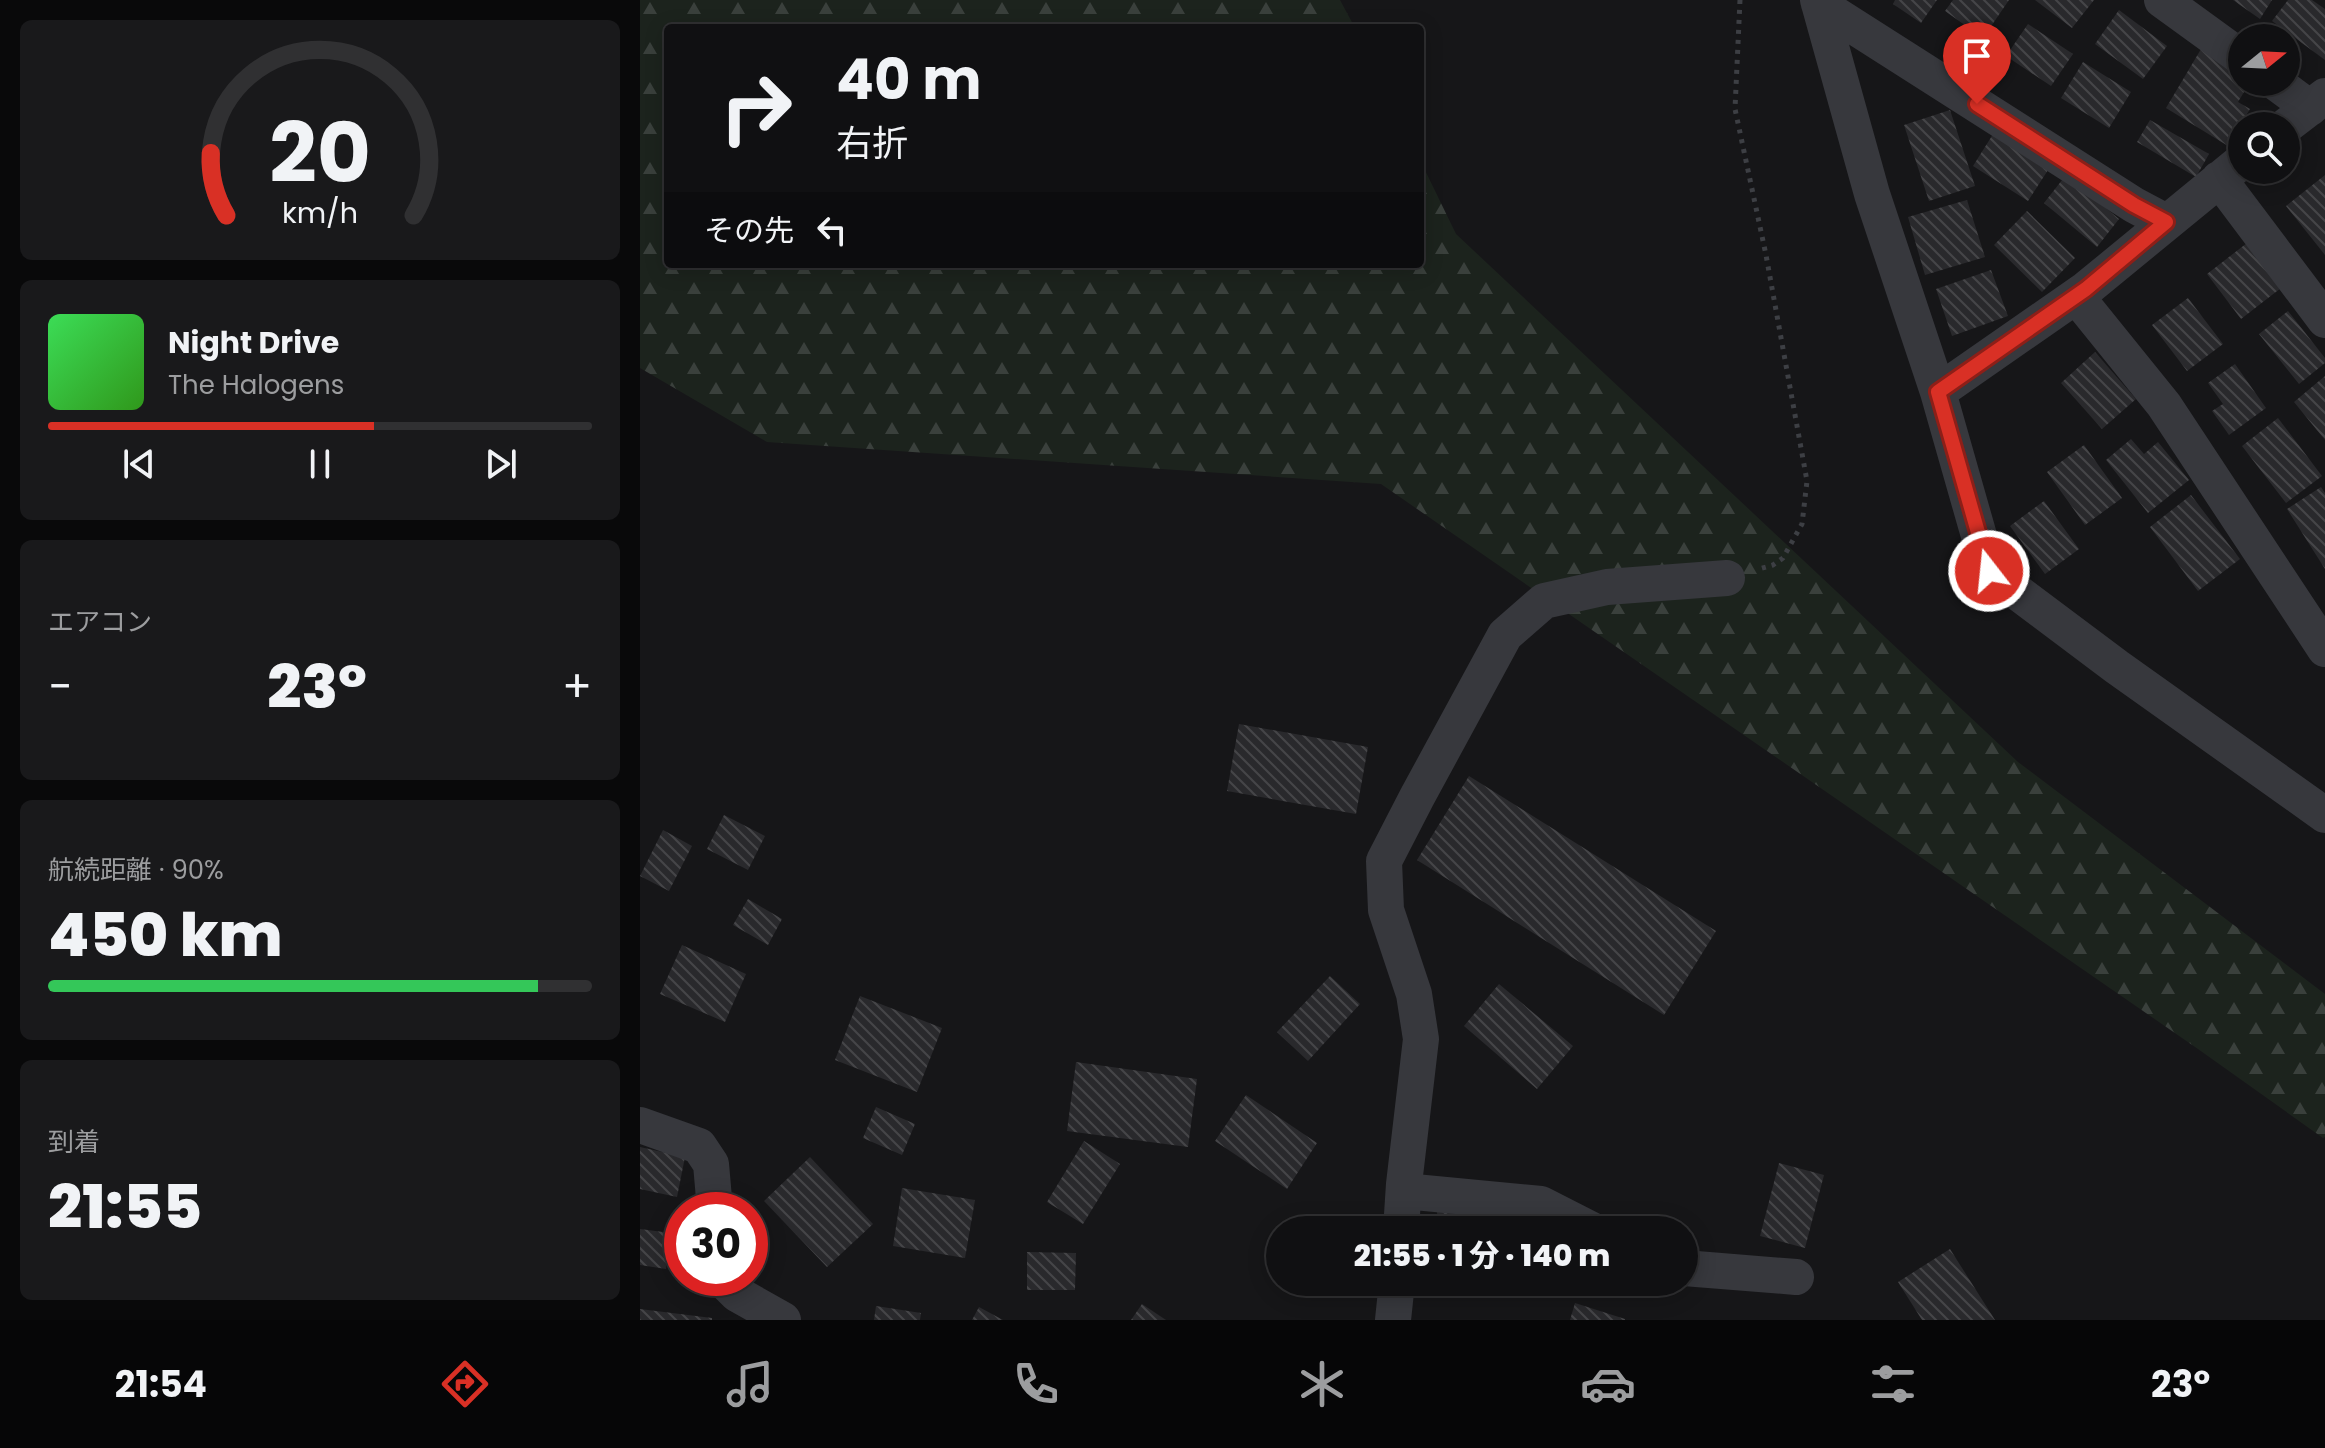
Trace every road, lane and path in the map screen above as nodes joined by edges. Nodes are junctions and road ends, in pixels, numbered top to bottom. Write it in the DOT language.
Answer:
graph roads {
  1 [pos="1740,0"];
  2 [pos="2162,0"];
  3 [pos="1819,2"];
  4 [pos="2228,48"];
  5 [pos="2291,96"];
  6 [pos="2307,110"];
  7 [pos="2228,172"];
  8 [pos="2239,184"];
  9 [pos="2166,222"];
  10 [pos="2076,296"];
  11 [pos="2325,320"];
  12 [pos="1938,392"];
  13 [pos="1727,578"];
  14 [pos="2325,649"];
  15 [pos="2325,815"];
  16 [pos="640,1125"];
  17 [pos="1404,1191"];
  18 [pos="713,1192"];
  19 [pos="1402,1216"];
  20 [pos="1565,1216"];
  21 [pos="1698,1269"];
  22 [pos="1796,1277"];
  23 [pos="741,1296"];
  24 [pos="1396,1296"];
  25 [pos="783,1320"];
  26 [pos="1393,1320"];
  1 -- 13 [label="path"];
  2 -- 4 [label="street"];
  3 -- 9 [label="street"];
  3 -- 12 [label="street"];
  5 -- 6 [label="street"];
  7 -- 9 [label="street"];
  8 -- 11 [label="street"];
  9 -- 10 [label="street"];
  10 -- 12 [label="street"];
  10 -- 14 [label="street"];
  12 -- 15 [label="street"];
  13 -- 17 [label="street"];
  16 -- 18 [label="street"];
  17 -- 19 [label="street"];
  17 -- 20 [label="street"];
  21 -- 22 [label="street"];
  23 -- 25 [label="street"];
  24 -- 26 [label="street"];
}
